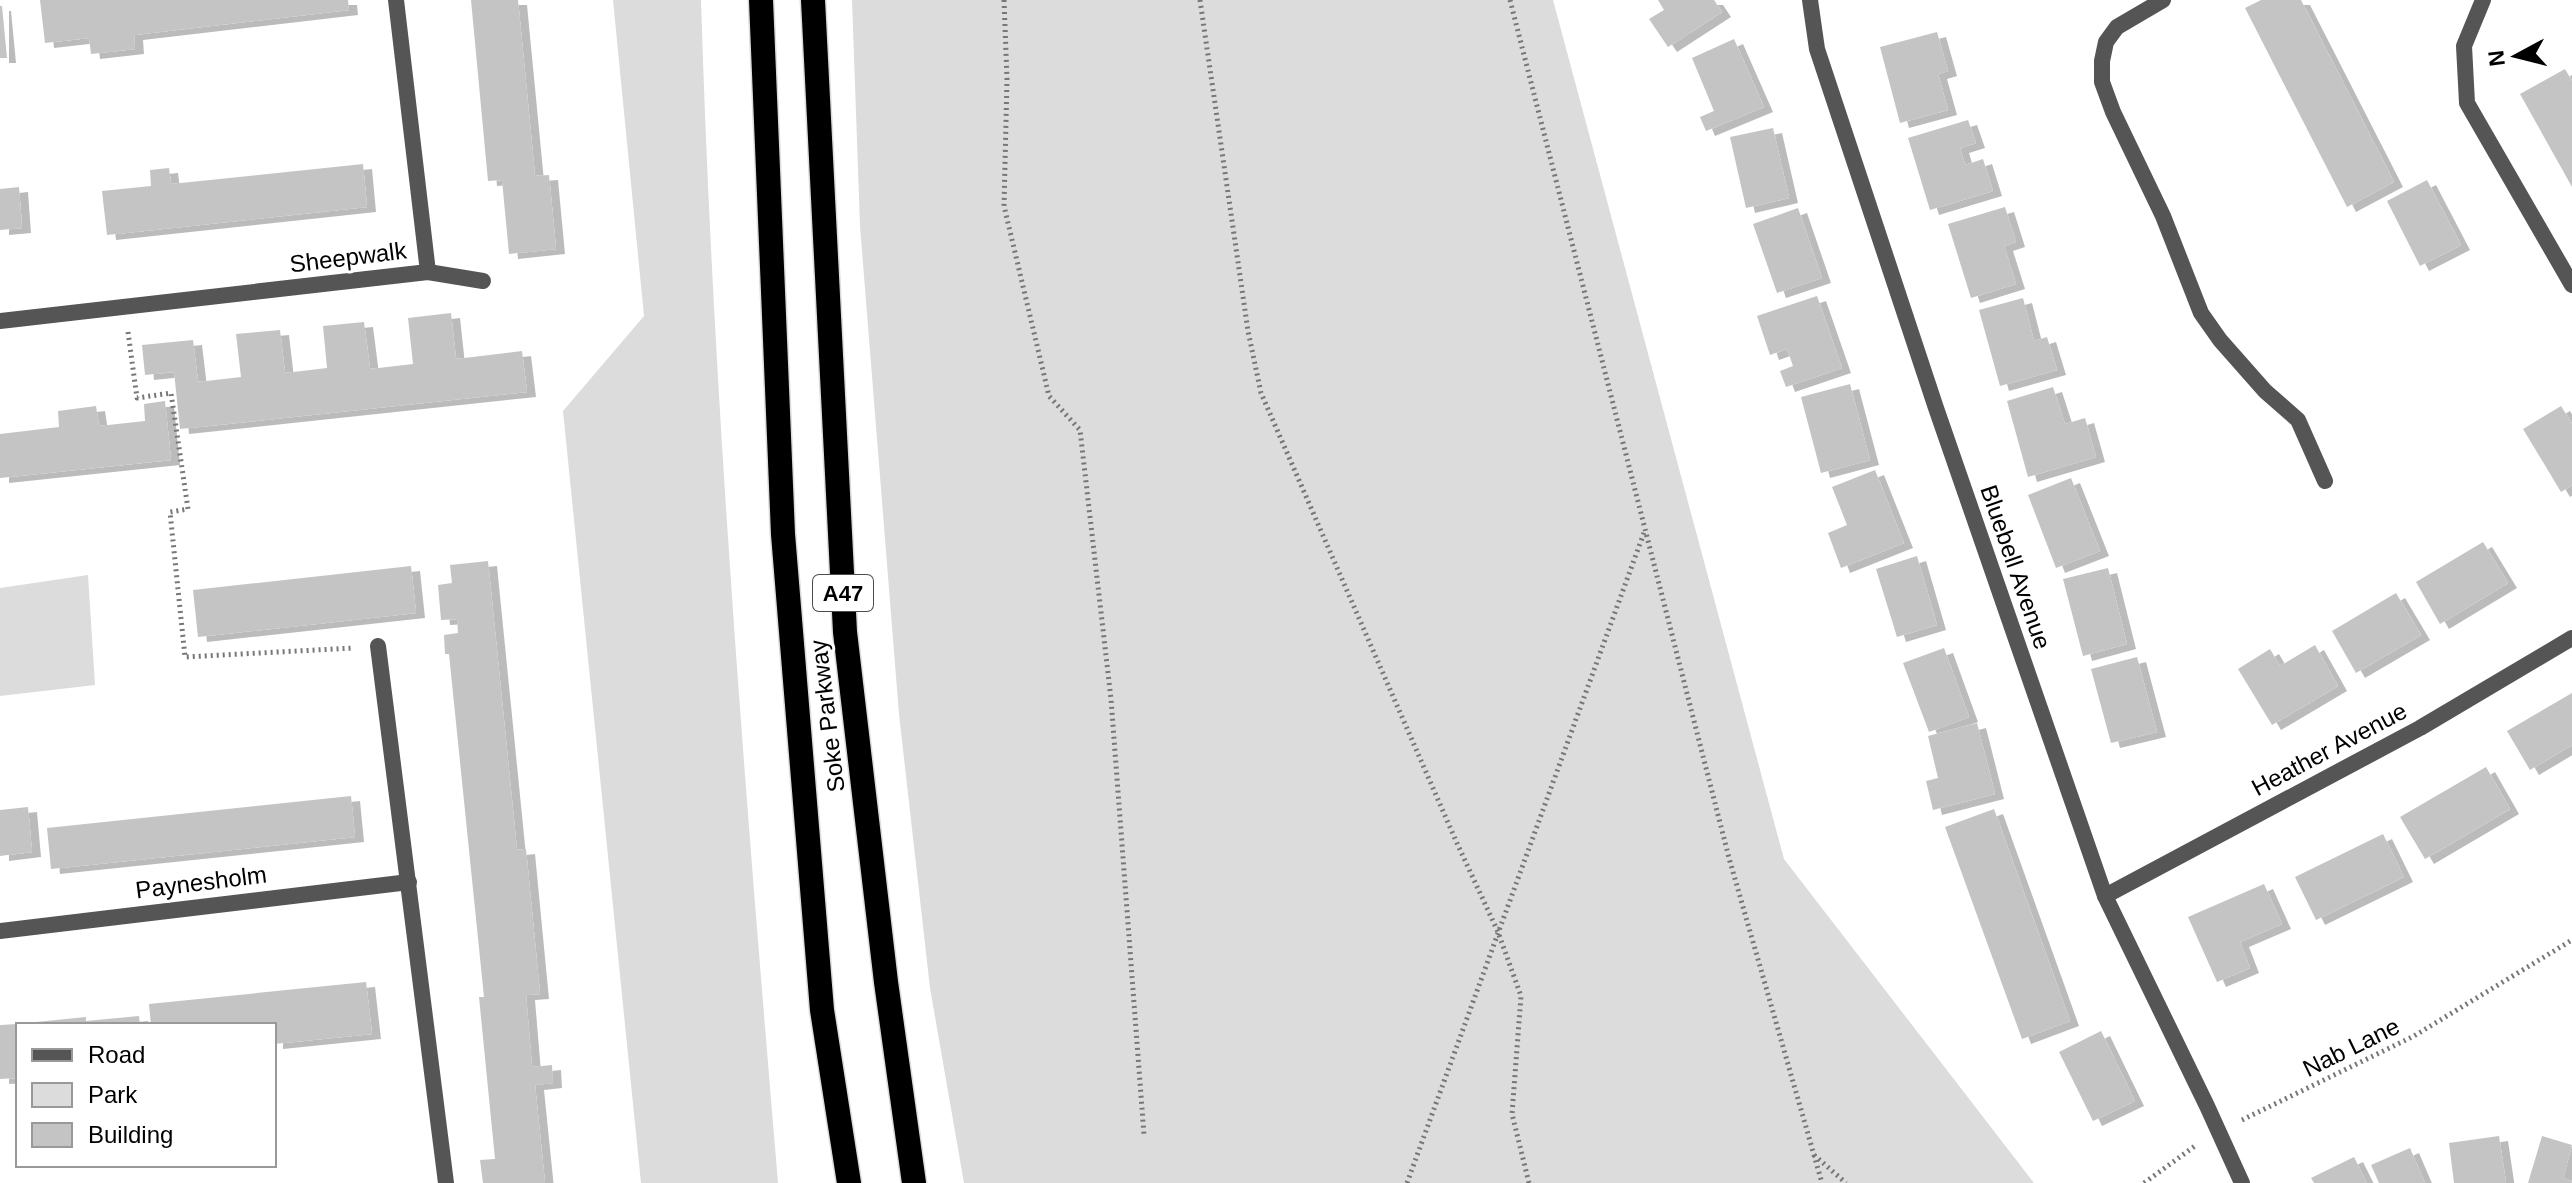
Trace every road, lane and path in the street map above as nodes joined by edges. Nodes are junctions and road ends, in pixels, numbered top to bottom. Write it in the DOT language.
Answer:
graph roads {
  1 [pos="396,0"];
  2 [pos="761,0"];
  3 [pos="813,0"];
  4 [pos="1004,0"];
  5 [pos="1200,0"];
  6 [pos="1510,0"];
  7 [pos="1810,0"];
  8 [pos="2163,0"];
  9 [pos="2483,0"];
  10 [pos="428,272"];
  11 [pos="483,281"];
  12 [pos="2572,285"];
  13 [pos="124,307"];
  14 [pos="0,321"];
  15 [pos="2325,481"];
  16 [pos="1645,530"];
  17 [pos="2572,638"];
  18 [pos="378,646"];
  19 [pos="409,882"];
  20 [pos="2105,896"];
  21 [pos="0,931"];
  22 [pos="1498,932"];
  23 [pos="2572,940"];
  24 [pos="822,1010"];
  25 [pos="2220,1134"];
  26 [pos="1144,1135"];
  27 [pos="1813,1154"];
  28 [pos="2240,1180"];
  29 [pos="446,1183"];
  30 [pos="832,1183"];
  31 [pos="849,1183"];
  32 [pos="914,1183"];
  33 [pos="1407,1183"];
  34 [pos="1529,1183"];
  35 [pos="1822,1183"];
  36 [pos="1846,1183"];
  37 [pos="2144,1183"];
  1 -- 10 [label="street, Sheepwalk"];
  2 -- 24 [label="highway, Soke Parkway / A47"];
  3 -- 32 [label="highway, Soke Parkway / A47"];
  4 -- 26 [label="path"];
  5 -- 22 [label="path"];
  6 -- 16 [label="path"];
  7 -- 20 [label="street, Bluebell Avenue"];
  8 -- 15 [label="street"];
  9 -- 12 [label="street"];
  10 -- 11 [label="street"];
  10 -- 13 [label="street, Sheepwalk"];
  13 -- 14 [label="street, Sheepwalk"];
  13 -- 18 [label="path"];
  16 -- 22 [label="path"];
  16 -- 27 [label="path"];
  17 -- 20 [label="street, Heather Avenue"];
  18 -- 19 [label="street"];
  19 -- 21 [label="street, Paynesholm"];
  19 -- 29 [label="street"];
  20 -- 25 [label="street, Bluebell Avenue"];
  22 -- 33 [label="path"];
  22 -- 34 [label="path"];
  23 -- 25 [label="path, Nab Lane"];
  24 -- 30 [label="highway, A47"];
  24 -- 31 [label="highway, Soke Parkway / A47"];
  25 -- 28 [label="street, Bluebell Avenue"];
  25 -- 37 [label="path, Nab Lane"];
  27 -- 35 [label="path"];
  27 -- 36 [label="path"];
}
